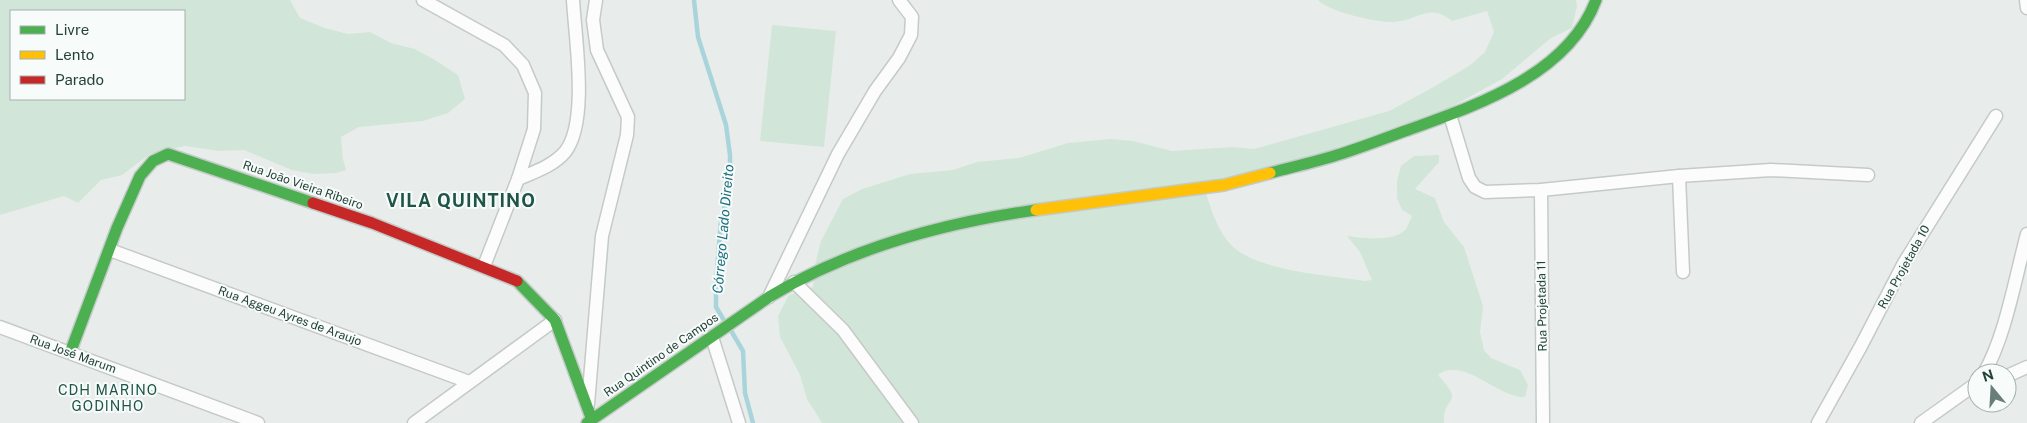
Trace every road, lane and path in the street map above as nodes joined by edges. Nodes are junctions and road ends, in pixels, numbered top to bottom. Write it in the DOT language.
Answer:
graph roads {
  1 [pos="423,0"];
  2 [pos="573,0"];
  3 [pos="596,0"];
  4 [pos="899,0"];
  5 [pos="1596,0"];
  6 [pos="2026,0"];
  7 [pos="2027,8"];
  8 [pos="1450,114"];
  9 [pos="1996,116"];
  10 [pos="1868,175"];
  11 [pos="1679,176"];
  12 [pos="518,180"];
  13 [pos="1541,190"];
  14 [pos="2027,234"];
  15 [pos="110,250"];
  16 [pos="484,266"];
  17 [pos="1683,272"];
  18 [pos="794,282"];
  19 [pos="770,296"];
  20 [pos="554,320"];
  21 [pos="0,327"];
  22 [pos="714,335"];
  23 [pos="70,353"];
  24 [pos="1989,363"];
  25 [pos="468,382"];
  26 [pos="1967,390"];
  27 [pos="589,417"];
  28 [pos="258,423"];
  29 [pos="414,423"];
  30 [pos="739,423"];
  31 [pos="912,423"];
  32 [pos="1543,423"];
  33 [pos="1818,423"];
  34 [pos="1921,423"];
  1 -- 12 [label="street"];
  2 -- 12 [label="street"];
  3 -- 27 [label="street"];
  4 -- 19 [label="street"];
  5 -- 8 [label="main road, Rua Quintino de Campos"];
  6 -- 7 [label="street"];
  8 -- 13 [label="street"];
  8 -- 18 [label="main road, Rua Quintino de Campos"];
  9 -- 33 [label="street, Rua Projetada 10"];
  10 -- 11 [label="street"];
  11 -- 13 [label="street"];
  11 -- 17 [label="street"];
  12 -- 16 [label="street"];
  13 -- 32 [label="street, Rua Projetada 11"];
  14 -- 24 [label="street"];
  15 -- 16 [label="main road, Rua João Vieira Ribeiro"];
  15 -- 23 [label="main road"];
  15 -- 25 [label="street, Rua Aggeu Ayres de Araujo"];
  16 -- 20 [label="main road, Rua João Vieira Ribeiro"];
  18 -- 19 [label="main road, Rua Quintino de Campos"];
  18 -- 31 [label="street"];
  19 -- 22 [label="main road, Rua Quintino de Campos"];
  20 -- 25 [label="street"];
  20 -- 27 [label="main road"];
  21 -- 23 [label="street, Rua José Marum"];
  22 -- 27 [label="main road, Rua Quintino de Campos"];
  22 -- 30 [label="street"];
  23 -- 28 [label="street, Rua José Marum"];
  25 -- 29 [label="street"];
  26 -- 34 [label="street"];
}
